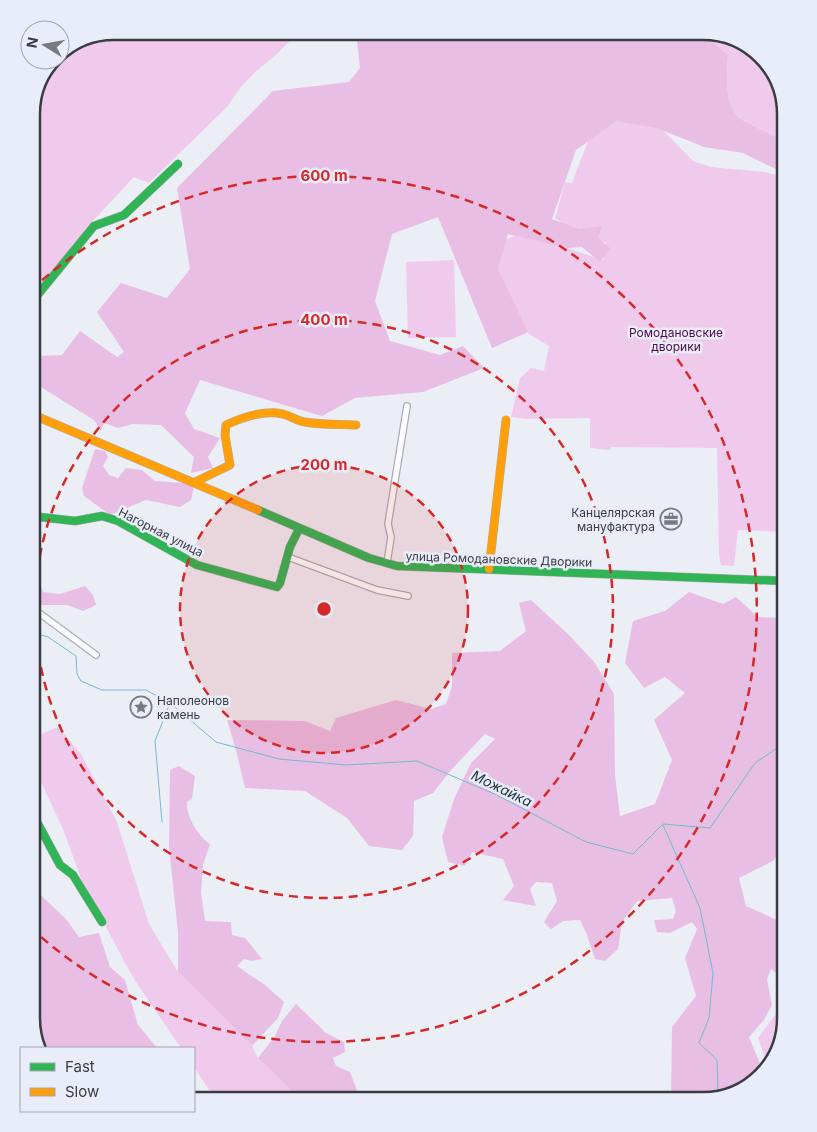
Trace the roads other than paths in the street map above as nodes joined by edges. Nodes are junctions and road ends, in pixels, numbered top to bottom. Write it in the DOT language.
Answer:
graph roads {
  1 [pos="178,164"];
  2 [pos="40,292"];
  3 [pos="407,406"];
  4 [pos="40,418"];
  5 [pos="506,420"];
  6 [pos="356,425"];
  7 [pos="195,482"];
  8 [pos="40,517"];
  9 [pos="299,529"];
  10 [pos="288,557"];
  11 [pos="387,564"];
  12 [pos="489,569"];
  13 [pos="777,581"];
  14 [pos="408,596"];
  15 [pos="40,614"];
  16 [pos="96,655"];
  17 [pos="40,827"];
  18 [pos="102,922"];
  1 -- 2 [label="street"];
  3 -- 11 [label="street"];
  4 -- 7 [label="street, улица Ромодановские Дворики"];
  5 -- 12 [label="street"];
  6 -- 7 [label="street"];
  7 -- 9 [label="street, улица Ромодановские Дворики"];
  8 -- 10 [label="street, Нагорная улица"];
  9 -- 10 [label="street, Нагорная улица"];
  9 -- 11 [label="street, улица Ромодановские Дворики"];
  10 -- 14 [label="street"];
  11 -- 12 [label="street, улица Ромодановские Дворики"];
  12 -- 13 [label="street, улица Ромодановские Дворики"];
  15 -- 16 [label="street"];
  17 -- 18 [label="street"];
}
